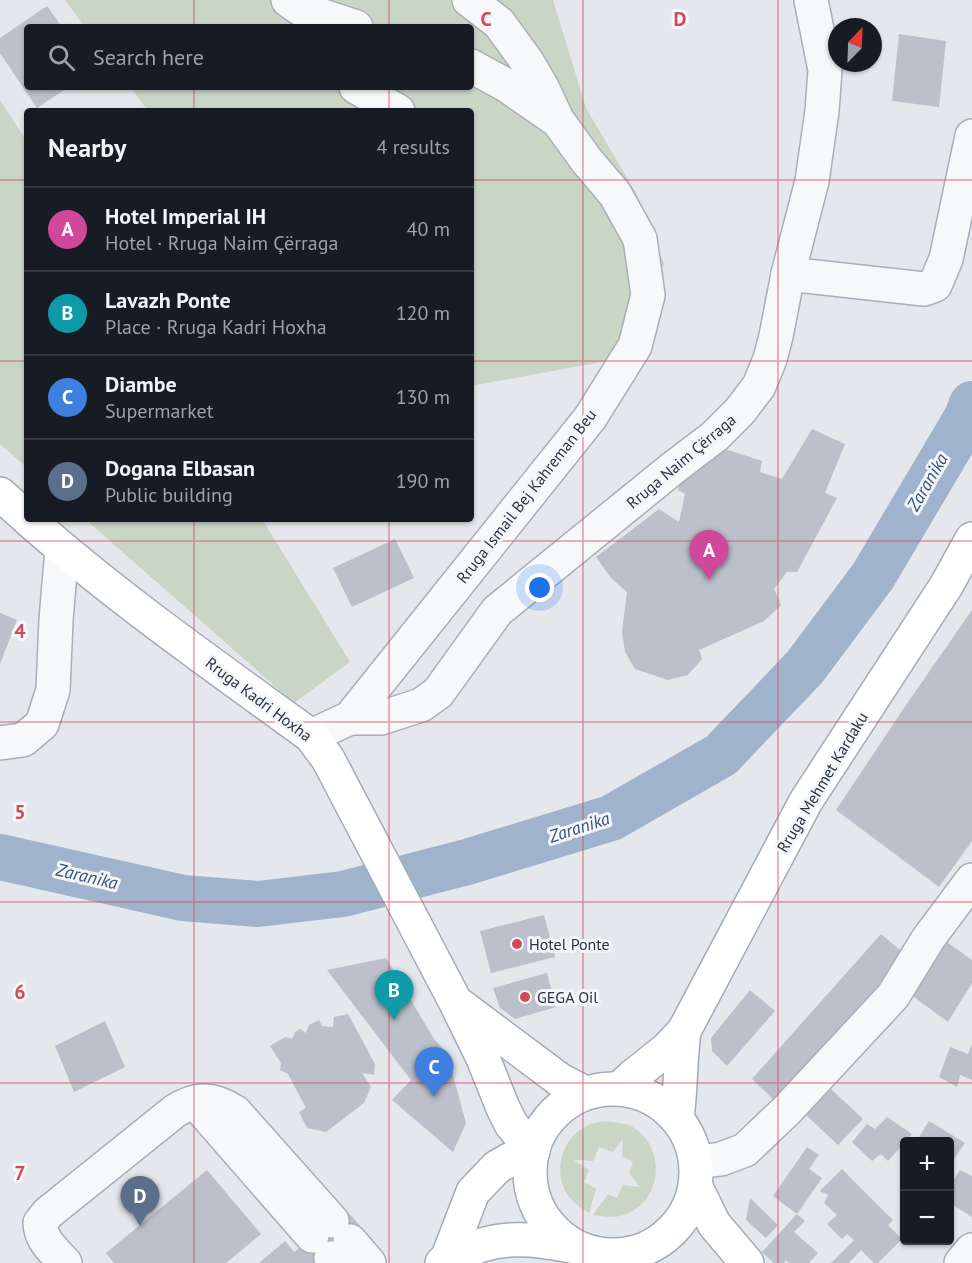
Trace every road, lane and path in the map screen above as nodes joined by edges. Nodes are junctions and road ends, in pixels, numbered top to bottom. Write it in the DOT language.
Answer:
graph roads {
  1 [pos="469,0"];
  2 [pos="812,0"];
  3 [pos="294,12"];
  4 [pos="344,24"];
  5 [pos="474,68"];
  6 [pos="361,90"];
  7 [pos="393,108"];
  8 [pos="558,121"];
  9 [pos="972,136"];
  10 [pos="788,274"];
  11 [pos="0,494"];
  12 [pos="24,515"];
  13 [pos="32,522"];
  14 [pos="972,539"];
  15 [pos="62,549"];
  16 [pos="350,718"];
  17 [pos="0,743"];
  18 [pos="320,747"];
  19 [pos="972,880"];
  20 [pos="455,1001"];
  21 [pos="684,1031"];
  22 [pos="619,1089"];
  23 [pos="585,1093"];
  24 [pos="503,1108"];
  25 [pos="677,1118"];
  26 [pos="532,1154"];
  27 [pos="696,1174"];
  28 [pos="473,1192"];
  29 [pos="338,1247"];
  30 [pos="581,1248"];
  31 [pos="972,1250"];
  32 [pos="644,1258"];
  33 [pos="445,1261"];
  34 [pos="65,1263"];
  35 [pos="747,1263"];
  36 [pos="961,1263"];
  1 -- 8 [label="street"];
  2 -- 10 [label="street, Rruga Naim Çërraga"];
  3 -- 4 [label="street"];
  5 -- 8 [label="street, Rruga Ismail Bej Kahreman Beu"];
  6 -- 7 [label="street"];
  8 -- 16 [label="street, Rruga Ismail Bej Kahreman Beu"];
  9 -- 10 [label="street"];
  10 -- 16 [label="street, Rruga Naim Çërraga"];
  11 -- 12 [label="main road, Rruga Kadri Hoxha"];
  13 -- 15 [label="main road, Rruga Kadri Hoxha"];
  14 -- 21 [label="main road, Rruga Mehmet Kardaku"];
  15 -- 17 [label="street"];
  15 -- 18 [label="main road, Rruga Kadri Hoxha"];
  16 -- 18 [label="street, Rruga Ismail Bej Kahreman Beu"];
  18 -- 20 [label="main road, Rruga Kadri Hoxha"];
  19 -- 27 [label="street"];
  20 -- 23 [label="main road, Rruga Kadri Hoxha"];
  20 -- 24 [label="main road, Rruga Kadri Hoxha"];
  21 -- 22 [label="main road, Rruga Mehmet Kardaku"];
  21 -- 25 [label="main road, Rruga Mehmet Kardaku"];
  22 -- 23 [label="main road"];
  22 -- 25 [label="main road"];
  23 -- 26 [label="main road"];
  24 -- 26 [label="main road, Rruga Kadri Hoxha"];
  24 -- 28 [label="main road"];
  25 -- 27 [label="main road"];
  26 -- 28 [label="main road"];
  26 -- 30 [label="main road"];
  27 -- 32 [label="main road"];
  27 -- 35 [label="main road"];
  28 -- 33 [label="main road"];
  29 -- 34 [label="street"];
  30 -- 32 [label="main road"];
  30 -- 33 [label="main road"];
  31 -- 36 [label="street"];
}
